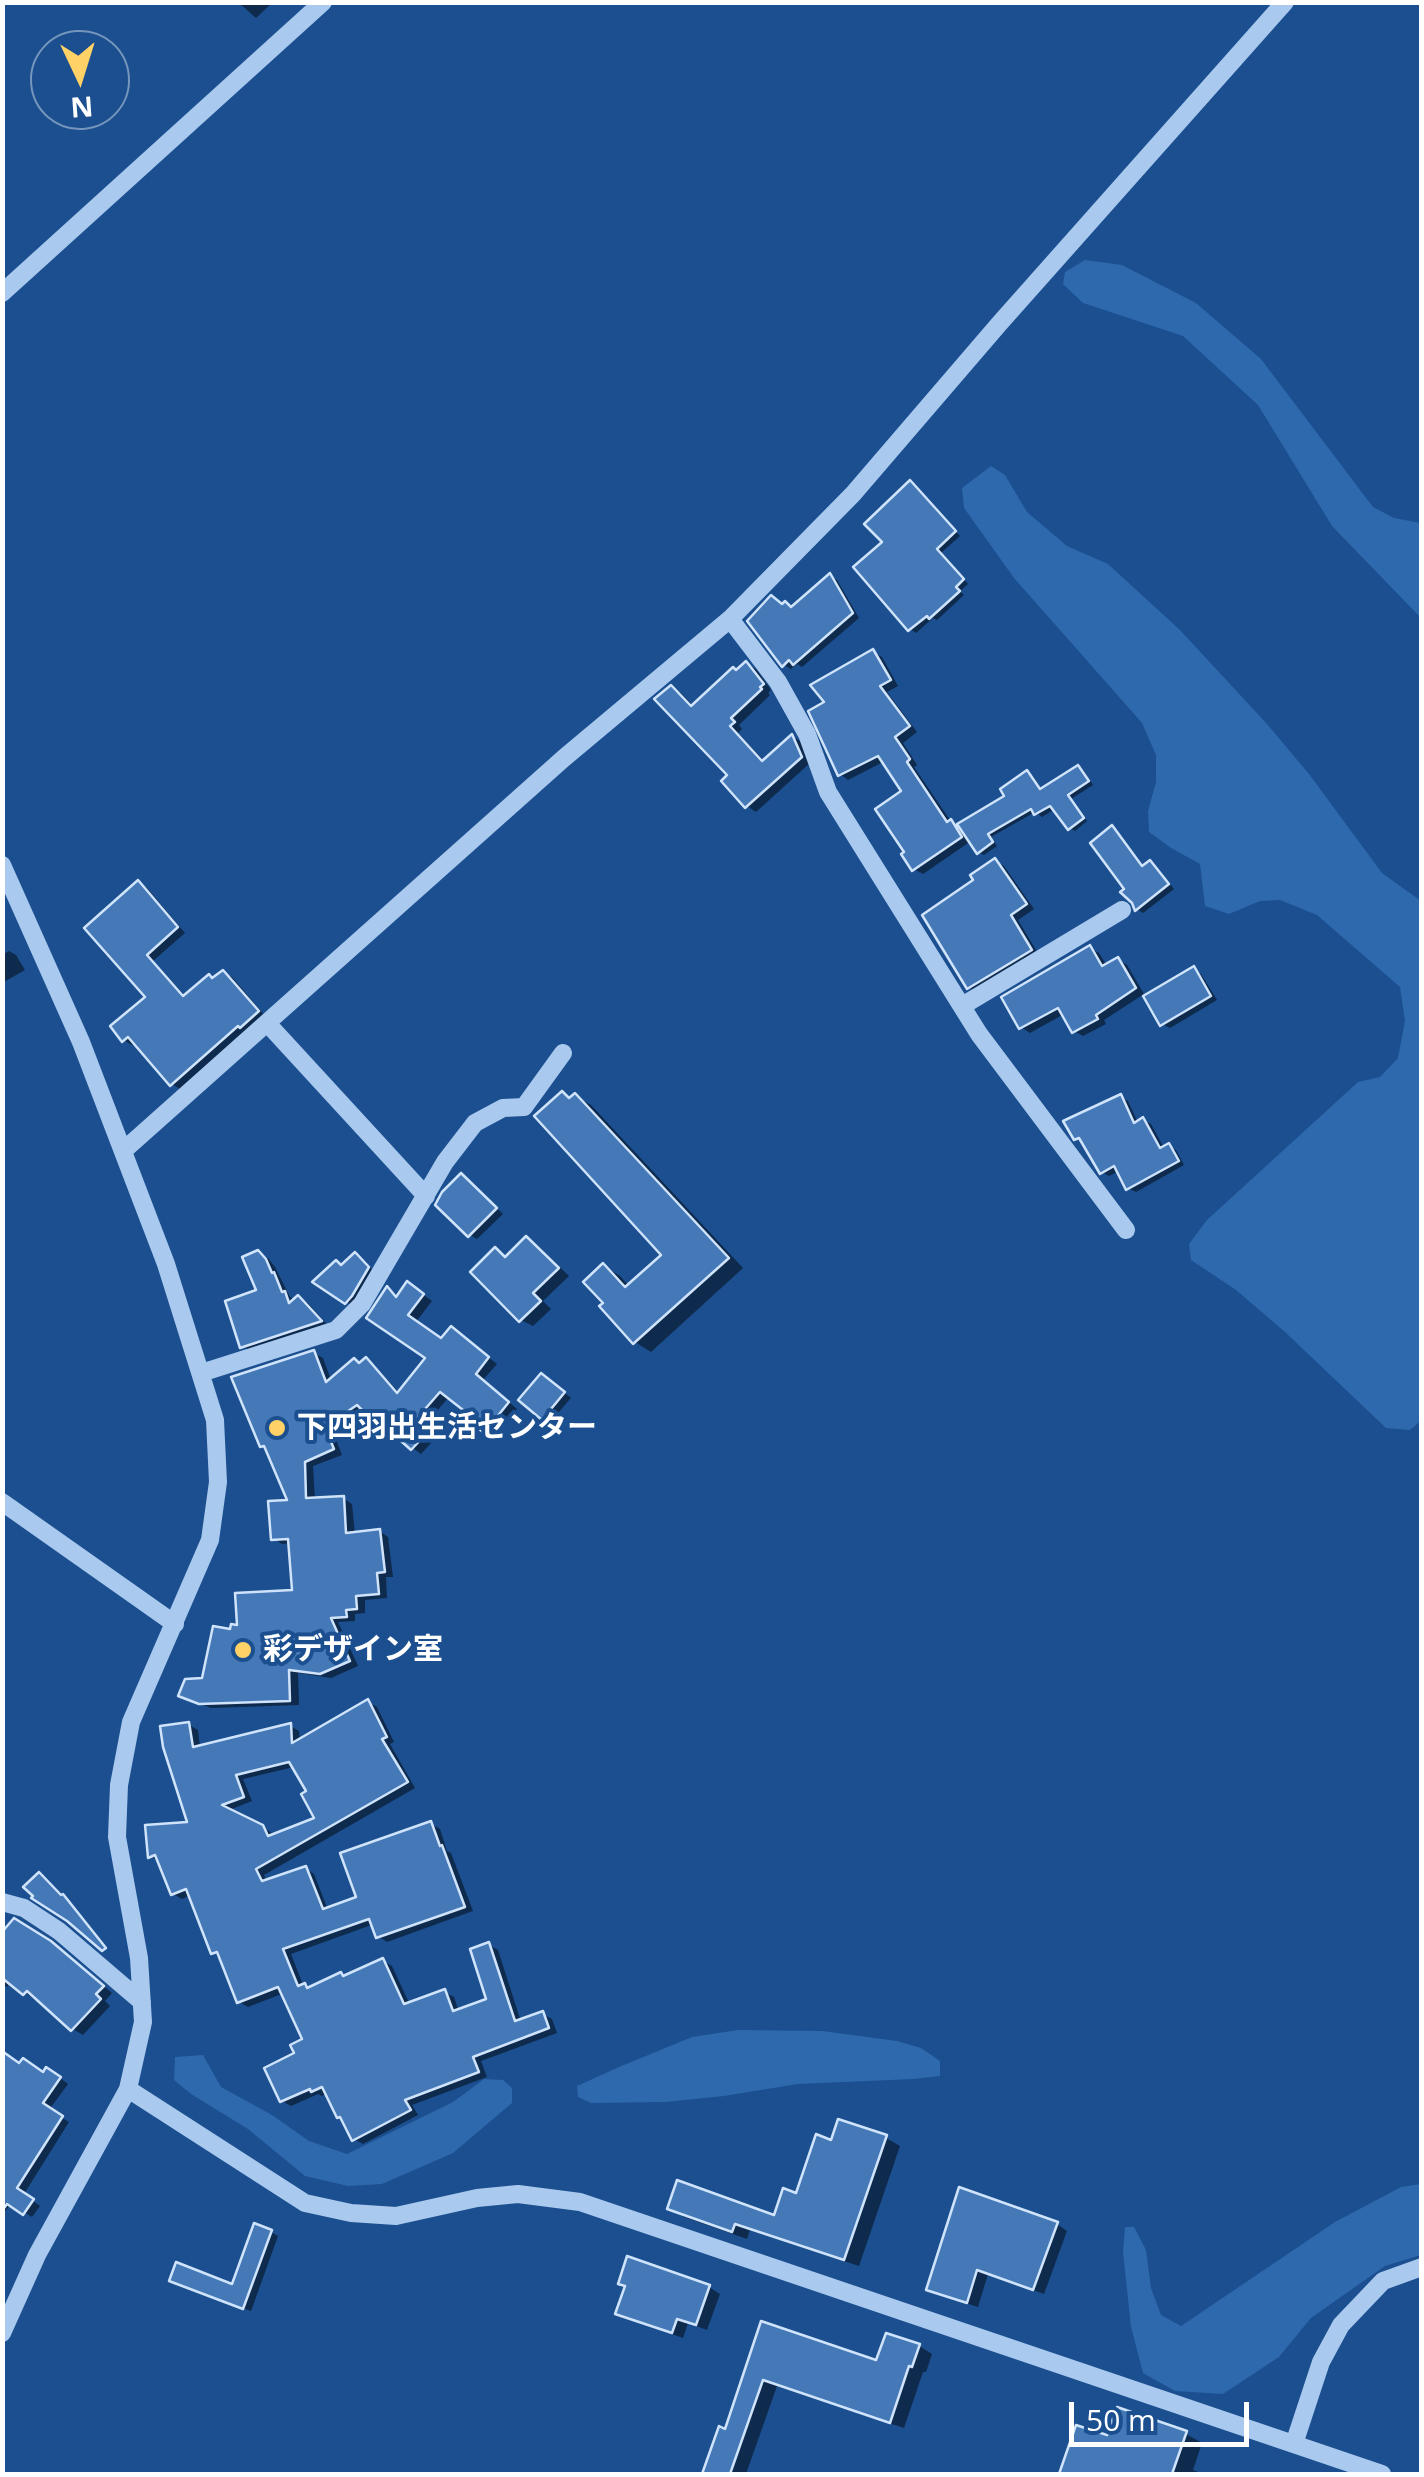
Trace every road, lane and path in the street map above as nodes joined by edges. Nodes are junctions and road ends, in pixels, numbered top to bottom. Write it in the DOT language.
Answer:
graph roads {
  1 [pos="322,2"];
  2 [pos="1286,2"];
  3 [pos="2,293"];
  4 [pos="730,619"];
  5 [pos="2,865"];
  6 [pos="1122,910"];
  7 [pos="962,1006"];
  8 [pos="267,1023"];
  9 [pos="564,1053"];
  10 [pos="124,1151"];
  11 [pos="426,1196"];
  12 [pos="1126,1230"];
  13 [pos="200,1373"];
  14 [pos="2,1502"];
  15 [pos="174,1624"];
  16 [pos="2,1902"];
  17 [pos="142,2002"];
  18 [pos="128,2089"];
  19 [pos="1422,2266"];
  20 [pos="2,2332"];
  21 [pos="1294,2444"];
  22 [pos="1382,2474"];
  1 -- 3 [label="street"];
  2 -- 4 [label="street"];
  4 -- 7 [label="street"];
  4 -- 8 [label="street"];
  5 -- 10 [label="street"];
  6 -- 7 [label="street"];
  7 -- 12 [label="street"];
  8 -- 10 [label="street"];
  8 -- 11 [label="street"];
  9 -- 11 [label="street"];
  10 -- 13 [label="street"];
  11 -- 13 [label="street"];
  13 -- 15 [label="street"];
  14 -- 15 [label="street"];
  15 -- 17 [label="street"];
  16 -- 17 [label="street"];
  17 -- 18 [label="street"];
  18 -- 20 [label="street"];
  18 -- 21 [label="street"];
  19 -- 21 [label="street"];
  21 -- 22 [label="street"];
}
